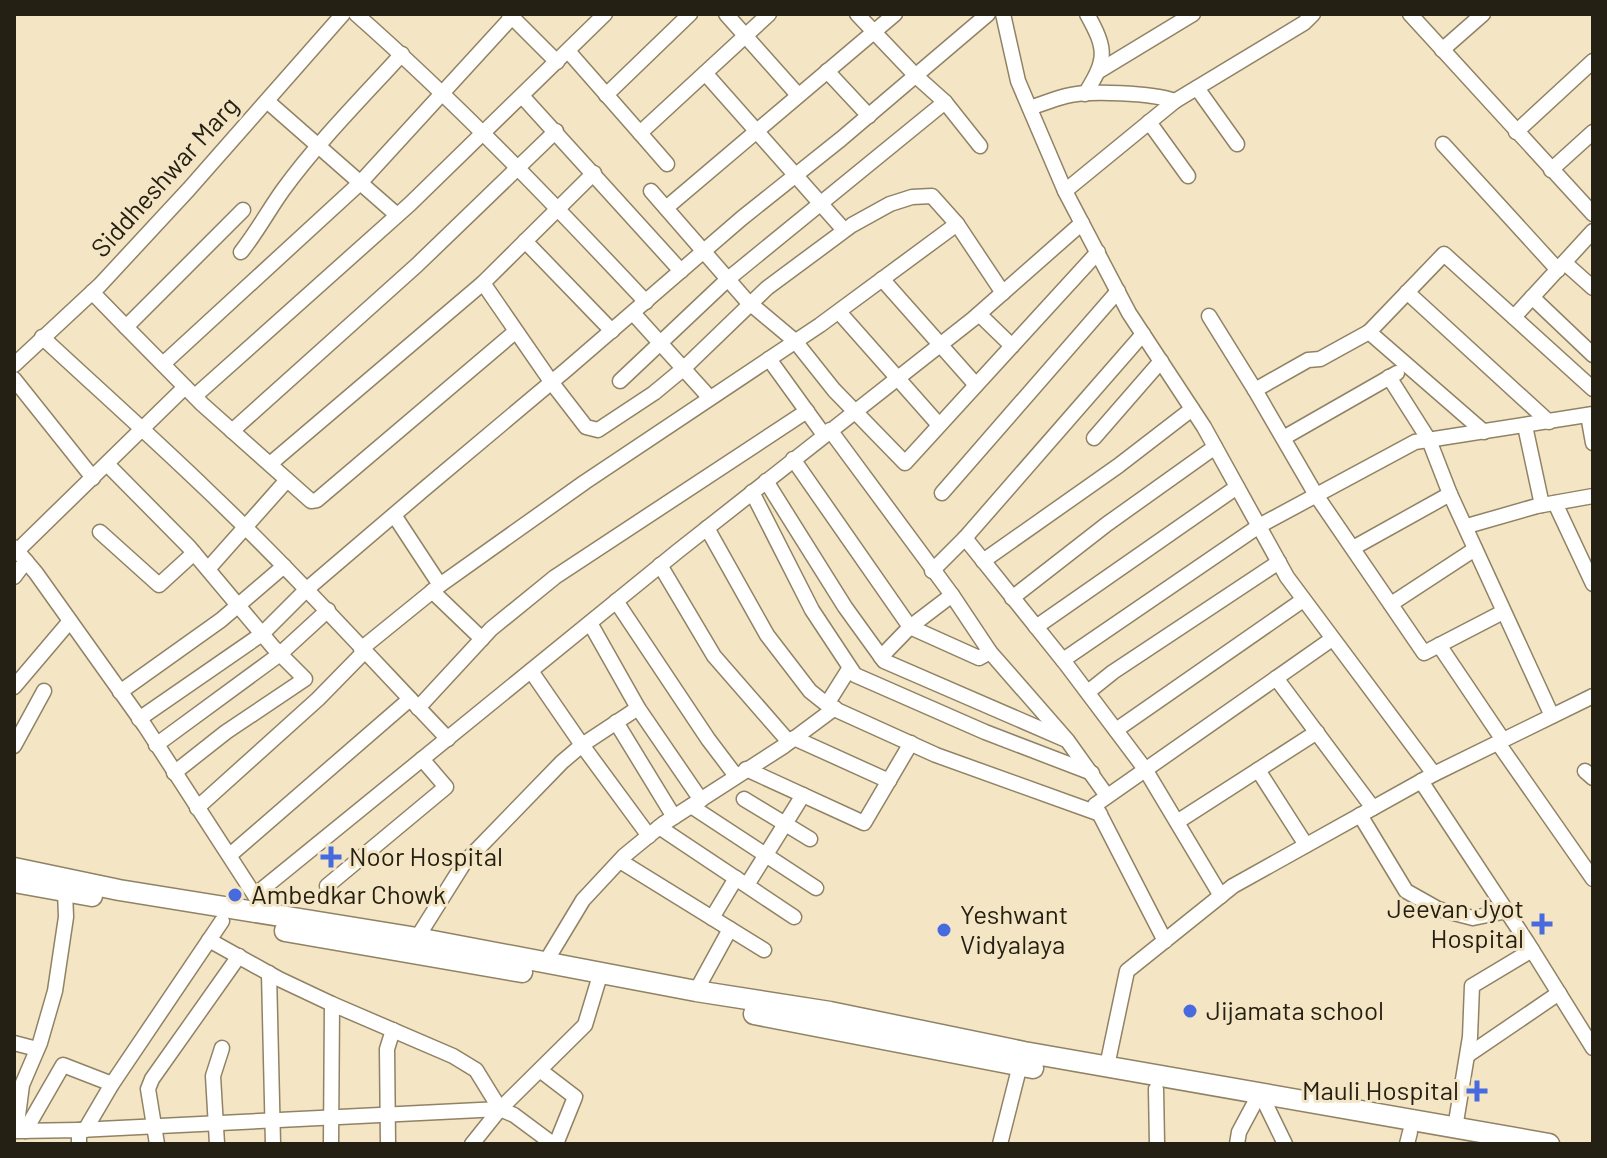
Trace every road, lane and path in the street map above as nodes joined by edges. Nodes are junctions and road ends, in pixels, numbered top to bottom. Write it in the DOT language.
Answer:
graph roads {
  1 [pos="343,14"];
  2 [pos="356,14"];
  3 [pos="690,14"];
  4 [pos="726,14"];
  5 [pos="769,14"];
  6 [pos="857,14"];
  7 [pos="895,14"];
  8 [pos="988,14"];
  9 [pos="1003,14"];
  10 [pos="1087,14"];
  11 [pos="1193,14"];
  12 [pos="1313,14"];
  13 [pos="1410,14"];
  14 [pos="1483,14"];
  15 [pos="510,15"];
  16 [pos="600,16"];
  17 [pos="874,31"];
  18 [pos="746,35"];
  19 [pos="1442,50"];
  20 [pos="402,54"];
  21 [pos="562,56"];
  22 [pos="1593,61"];
  23 [pos="827,71"];
  24 [pos="1099,71"];
  25 [pos="705,73"];
  26 [pos="916,76"];
  27 [pos="1197,88"];
  28 [pos="443,92"];
  29 [pos="1085,94"];
  30 [pos="606,95"];
  31 [pos="798,95"];
  32 [pos="522,96"];
  33 [pos="267,101"];
  34 [pos="1175,101"];
  35 [pos="945,102"];
  36 [pos="1030,108"];
  37 [pos="869,116"];
  38 [pos="1149,122"];
  39 [pos="556,131"];
  40 [pos="759,132"];
  41 [pos="1516,132"];
  42 [pos="1593,132"];
  43 [pos="484,133"];
  44 [pos="640,133"];
  45 [pos="1237,144"];
  46 [pos="1443,144"];
  47 [pos="318,146"];
  48 [pos="980,146"];
  49 [pos="667,164"];
  50 [pos="520,168"];
  51 [pos="1551,170"];
  52 [pos="594,173"];
  53 [pos="797,174"];
  54 [pos="1188,176"];
  55 [pos="360,183"];
  56 [pos="651,191"];
  57 [pos="1065,191"];
  58 [pos="821,203"];
  59 [pos="666,208"];
  60 [pos="558,209"];
  61 [pos="243,210"];
  62 [pos="1593,214"];
  63 [pos="397,215"];
  64 [pos="1082,223"];
  65 [pos="957,224"];
  66 [pos="844,230"];
  67 [pos="1593,231"];
  68 [pos="525,241"];
  69 [pos="704,251"];
  70 [pos="241,252"];
  71 [pos="1098,252"];
  72 [pos="1562,266"];
  73 [pos="681,271"];
  74 [pos="728,279"];
  75 [pos="882,279"];
  76 [pos="483,283"];
  77 [pos="1593,288"];
  78 [pos="1118,291"];
  79 [pos="92,292"];
  80 [pos="1407,292"];
  81 [pos="1003,293"];
  82 [pos="1532,297"];
  83 [pos="646,302"];
  84 [pos="750,304"];
  85 [pos="839,312"];
  86 [pos="633,313"];
  87 [pos="979,314"];
  88 [pos="1209,316"];
  89 [pos="1514,317"];
  90 [pos="126,327"];
  91 [pos="612,331"];
  92 [pos="515,332"];
  93 [pos="1369,332"];
  94 [pos="1143,334"];
  95 [pos="42,337"];
  96 [pos="795,341"];
  97 [pos="660,344"];
  98 [pos="940,345"];
  99 [pos="1012,346"];
  100 [pos="1593,355"];
  101 [pos="769,359"];
  102 [pos="1161,361"];
  103 [pos="163,364"];
  104 [pos="14,365"];
  105 [pos="1408,366"];
  106 [pos="683,369"];
  107 [pos="1389,377"];
  108 [pos="14,379"];
  109 [pos="897,379"];
  110 [pos="620,381"];
  111 [pos="552,383"];
  112 [pos="976,385"];
  113 [pos="1593,389"];
  114 [pos="1255,390"];
  115 [pos="190,391"];
  116 [pos="710,398"];
  117 [pos="1192,409"];
  118 [pos="856,410"];
  119 [pos="807,411"];
  120 [pos="1591,414"];
  121 [pos="1549,422"];
  122 [pos="939,425"];
  123 [pos="1525,426"];
  124 [pos="142,431"];
  125 [pos="232,431"];
  126 [pos="827,432"];
  127 [pos="1484,432"];
  128 [pos="1285,437"];
  129 [pos="1094,438"];
  130 [pos="1429,440"];
  131 [pos="1593,443"];
  132 [pos="1215,447"];
  133 [pos="793,459"];
  134 [pos="107,464"];
  135 [pos="270,464"];
  136 [pos="93,478"];
  137 [pos="287,480"];
  138 [pos="766,481"];
  139 [pos="1237,487"];
  140 [pos="752,492"];
  141 [pos="942,493"];
  142 [pos="1450,494"];
  143 [pos="1316,495"];
  144 [pos="1593,496"];
  145 [pos="1548,504"];
  146 [pos="394,515"];
  147 [pos="1259,526"];
  148 [pos="1467,526"];
  149 [pos="707,528"];
  150 [pos="246,529"];
  151 [pos="100,532"];
  152 [pos="965,538"];
  153 [pos="1353,548"];
  154 [pos="1475,549"];
  155 [pos="19,553"];
  156 [pos="194,553"];
  157 [pos="983,561"];
  158 [pos="1279,562"];
  159 [pos="660,565"];
  160 [pos="284,566"];
  161 [pos="208,569"];
  162 [pos="932,571"];
  163 [pos="14,577"];
  164 [pos="1593,584"];
  165 [pos="436,588"];
  166 [pos="307,589"];
  167 [pos="952,595"];
  168 [pos="1012,598"];
  169 [pos="1303,600"];
  170 [pos="616,601"];
  171 [pos="1391,604"];
  172 [pos="238,606"];
  173 [pos="328,610"];
  174 [pos="1503,612"];
  175 [pos="70,621"];
  176 [pos="590,623"];
  177 [pos="910,627"];
  178 [pos="1036,627"];
  179 [pos="262,634"];
  180 [pos="482,639"];
  181 [pos="1332,639"];
  182 [pos="1439,645"];
  183 [pos="363,650"];
  184 [pos="990,652"];
  185 [pos="280,654"];
  186 [pos="881,657"];
  187 [pos="1063,660"];
  188 [pos="849,669"];
  189 [pos="531,671"];
  190 [pos="1276,678"];
  191 [pos="14,687"];
  192 [pos="44,691"];
  193 [pos="120,692"];
  194 [pos="1088,692"];
  195 [pos="1593,696"];
  196 [pos="414,703"];
  197 [pos="831,706"];
  198 [pos="638,708"];
  199 [pos="1552,716"];
  200 [pos="139,719"];
  201 [pos="616,722"];
  202 [pos="1116,730"];
  203 [pos="1317,732"];
  204 [pos="448,739"];
  205 [pos="791,740"];
  206 [pos="1067,740"];
  207 [pos="1500,741"];
  208 [pos="911,743"];
  209 [pos="156,745"];
  210 [pos="582,745"];
  211 [pos="14,746"];
  212 [pos="422,759"];
  213 [pos="1145,769"];
  214 [pos="1258,770"];
  215 [pos="174,773"];
  216 [pos="741,773"];
  217 [pos="1092,773"];
  218 [pos="1427,778"];
  219 [pos="889,781"];
  220 [pos="803,795"];
  221 [pos="1107,796"];
  222 [pos="744,799"];
  223 [pos="696,803"];
  224 [pos="197,808"];
  225 [pos="1367,811"];
  226 [pos="1100,814"];
  227 [pos="674,817"];
  228 [pos="1177,822"];
  229 [pos="785,824"];
  230 [pos="654,832"];
  231 [pos="810,839"];
  232 [pos="1306,845"];
  233 [pos="230,855"];
  234 [pos="766,855"];
  235 [pos="620,861"];
  236 [pos="14,868"];
  237 [pos="1593,879"];
  238 [pos="14,882"];
  239 [pos="741,882"];
  240 [pos="327,886"];
  241 [pos="816,888"];
  242 [pos="65,891"];
  243 [pos="255,895"];
  244 [pos="1221,896"];
  245 [pos="1507,911"];
  246 [pos="267,915"];
  247 [pos="794,917"];
  248 [pos="712,918"];
  249 [pos="222,921"];
  250 [pos="730,929"];
  251 [pos="417,938"];
  252 [pos="209,940"];
  253 [pos="1165,941"];
  254 [pos="764,950"];
  255 [pos="1532,950"];
  256 [pos="239,956"];
  257 [pos="545,963"];
  258 [pos="269,973"];
  259 [pos="600,979"];
  260 [pos="696,991"];
  261 [pos="1559,993"];
  262 [pos="332,1004"];
  263 [pos="393,1030"];
  264 [pos="14,1043"];
  265 [pos="222,1048"];
  266 [pos="1593,1048"];
  267 [pos="37,1049"];
  268 [pos="1468,1055"];
  269 [pos="1020,1065"];
  270 [pos="1107,1066"];
  271 [pos="541,1071"];
  272 [pos="112,1084"];
  273 [pos="1156,1089"];
  274 [pos="1260,1105"];
  275 [pos="500,1109"];
  276 [pos="386,1115"];
  277 [pos="330,1118"];
  278 [pos="273,1121"];
  279 [pos="217,1123"];
  280 [pos="155,1126"];
  281 [pos="1455,1128"];
  282 [pos="18,1131"];
  283 [pos="81,1135"];
  284 [pos="1409,1138"];
  285 [pos="157,1144"];
  286 [pos="217,1144"];
  287 [pos="273,1144"];
  288 [pos="331,1144"];
  289 [pos="388,1144"];
  290 [pos="472,1144"];
  291 [pos="555,1144"];
  292 [pos="1000,1144"];
  293 [pos="1157,1144"];
  294 [pos="1237,1144"];
  295 [pos="1285,1144"];
  296 [pos="1470,1144"];
  297 [pos="1549,1144"];
  1 -- 33 [label="street, Siddheshwar Marg"];
  2 -- 20 [label="street"];
  3 -- 30 [label="street"];
  4 -- 18 [label="street"];
  5 -- 18 [label="street"];
  6 -- 17 [label="street"];
  7 -- 17 [label="street"];
  8 -- 26 [label="street"];
  9 -- 36 [label="street"];
  10 -- 24 [label="street"];
  11 -- 24 [label="street"];
  12 -- 27 [label="street"];
  13 -- 19 [label="street"];
  14 -- 19 [label="street"];
  15 -- 21 [label="street"];
  15 -- 28 [label="street"];
  16 -- 21 [label="street"];
  17 -- 23 [label="street"];
  17 -- 26 [label="street"];
  18 -- 25 [label="street"];
  18 -- 31 [label="street"];
  19 -- 41 [label="street"];
  20 -- 28 [label="street"];
  20 -- 47 [label="street"];
  21 -- 30 [label="street"];
  21 -- 32 [label="street"];
  22 -- 41 [label="street"];
  23 -- 31 [label="street"];
  23 -- 37 [label="street"];
  24 -- 29 [label="street"];
  25 -- 40 [label="street"];
  25 -- 44 [label="street"];
  26 -- 35 [label="street"];
  26 -- 37 [label="street"];
  27 -- 34 [label="street"];
  27 -- 45 [label="street"];
  28 -- 43 [label="street"];
  28 -- 55 [label="street"];
  29 -- 34 [label="street"];
  29 -- 36 [label="street"];
  30 -- 44 [label="street"];
  31 -- 40 [label="street"];
  32 -- 39 [label="street"];
  32 -- 43 [label="street"];
  33 -- 47 [label="street"];
  33 -- 79 [label="street, Siddheshwar Marg"];
  34 -- 38 [label="street"];
  35 -- 48 [label="street"];
  35 -- 58 [label="street"];
  36 -- 57 [label="street"];
  37 -- 53 [label="street"];
  38 -- 54 [label="street"];
  38 -- 57 [label="street"];
  39 -- 50 [label="street"];
  39 -- 52 [label="street"];
  40 -- 53 [label="street"];
  40 -- 59 [label="street"];
  41 -- 51 [label="street"];
  42 -- 51 [label="street"];
  43 -- 50 [label="street"];
  43 -- 63 [label="street"];
  44 -- 49 [label="street"];
  46 -- 72 [label="street"];
  47 -- 55 [label="street"];
  47 -- 70 [label="street"];
  50 -- 60 [label="street"];
  50 -- 125 [label="street"];
  51 -- 62 [label="street"];
  52 -- 60 [label="street"];
  52 -- 73 [label="street"];
  53 -- 58 [label="street"];
  53 -- 69 [label="street"];
  55 -- 63 [label="street"];
  55 -- 103 [label="street"];
  56 -- 59 [label="street"];
  57 -- 64 [label="street"];
  58 -- 66 [label="street"];
  58 -- 74 [label="street"];
  59 -- 69 [label="street"];
  60 -- 68 [label="street"];
  60 -- 83 [label="street"];
  61 -- 90 [label="street"];
  63 -- 115 [label="street"];
  64 -- 71 [label="street"];
  64 -- 81 [label="street"];
  65 -- 66 [label="street"];
  65 -- 75 [label="street"];
  65 -- 81 [label="street"];
  66 -- 84 [label="street"];
  67 -- 72 [label="street"];
  68 -- 76 [label="street"];
  68 -- 91 [label="street"];
  69 -- 73 [label="street"];
  69 -- 74 [label="street"];
  71 -- 78 [label="street"];
  71 -- 99 [label="street"];
  72 -- 77 [label="street"];
  72 -- 82 [label="street"];
  73 -- 83 [label="street"];
  74 -- 84 [label="street"];
  74 -- 97 [label="street"];
  75 -- 85 [label="street"];
  75 -- 98 [label="street"];
  76 -- 92 [label="street"];
  76 -- 135 [label="street"];
  78 -- 94 [label="street"];
  78 -- 141 [label="street"];
  79 -- 90 [label="street"];
  79 -- 95 [label="street, Siddheshwar Marg"];
  80 -- 89 [label="street"];
  80 -- 93 [label="street"];
  80 -- 121 [label="street"];
  81 -- 87 [label="street"];
  82 -- 89 [label="street"];
  82 -- 100 [label="street"];
  83 -- 86 [label="street"];
  84 -- 96 [label="street"];
  84 -- 106 [label="street"];
  85 -- 96 [label="street"];
  85 -- 109 [label="street"];
  86 -- 91 [label="street"];
  86 -- 97 [label="street"];
  87 -- 98 [label="street"];
  87 -- 99 [label="street"];
  88 -- 114 [label="street"];
  89 -- 113 [label="street"];
  90 -- 103 [label="street"];
  91 -- 111 [label="street"];
  92 -- 111 [label="street"];
  92 -- 137 [label="street"];
  93 -- 105 [label="street"];
  93 -- 114 [label="street"];
  94 -- 102 [label="street"];
  94 -- 152 [label="street"];
  95 -- 104 [label="street, Siddheshwar Marg"];
  95 -- 124 [label="street"];
  96 -- 101 [label="street"];
  96 -- 118 [label="street"];
  97 -- 106 [label="street"];
  97 -- 110 [label="street"];
  98 -- 109 [label="street"];
  98 -- 112 [label="street"];
  99 -- 112 [label="street"];
  101 -- 116 [label="street"];
  101 -- 119 [label="street"];
  102 -- 117 [label="street"];
  102 -- 129 [label="street"];
  103 -- 115 [label="street"];
  105 -- 107 [label="street"];
  105 -- 127 [label="street"];
  106 -- 111 [label="street"];
  106 -- 116 [label="street"];
  107 -- 128 [label="street"];
  107 -- 130 [label="street"];
  108 -- 136 [label="street"];
  109 -- 118 [label="street"];
  109 -- 122 [label="street"];
  111 -- 146 [label="street"];
  112 -- 122 [label="street"];
  114 -- 128 [label="street"];
  115 -- 124 [label="street"];
  115 -- 125 [label="street"];
  116 -- 165 [label="street"];
  117 -- 132 [label="street"];
  117 -- 157 [label="street"];
  118 -- 122 [label="street"];
  118 -- 126 [label="street"];
  119 -- 126 [label="street"];
  119 -- 180 [label="street"];
  120 -- 121 [label="street"];
  120 -- 131 [label="street"];
  121 -- 123 [label="street"];
  123 -- 127 [label="street"];
  123 -- 145 [label="street"];
  124 -- 134 [label="street"];
  124 -- 150 [label="street"];
  125 -- 135 [label="street"];
  126 -- 133 [label="street"];
  126 -- 162 [label="street"];
  127 -- 130 [label="street"];
  128 -- 143 [label="street"];
  130 -- 142 [label="street"];
  130 -- 143 [label="street"];
  132 -- 139 [label="street"];
  132 -- 168 [label="street"];
  133 -- 138 [label="street"];
  133 -- 177 [label="street"];
  134 -- 136 [label="street"];
  134 -- 156 [label="street"];
  135 -- 137 [label="street"];
  136 -- 155 [label="street"];
  137 -- 150 [label="street"];
  138 -- 140 [label="street"];
  138 -- 186 [label="street"];
  139 -- 147 [label="street"];
  139 -- 178 [label="street"];
  140 -- 149 [label="street"];
  140 -- 188 [label="street"];
  142 -- 148 [label="street"];
  142 -- 153 [label="street"];
  143 -- 147 [label="street"];
  143 -- 153 [label="street"];
  144 -- 145 [label="street"];
  145 -- 148 [label="street"];
  145 -- 164 [label="street"];
  146 -- 165 [label="street"];
  146 -- 166 [label="street"];
  147 -- 158 [label="street"];
  147 -- 187 [label="street"];
  148 -- 154 [label="street"];
  149 -- 159 [label="street"];
  149 -- 197 [label="street"];
  150 -- 160 [label="street"];
  150 -- 161 [label="street"];
  151 -- 156 [label="street"];
  152 -- 157 [label="street"];
  152 -- 162 [label="street"];
  153 -- 171 [label="street"];
  154 -- 171 [label="street"];
  154 -- 174 [label="street"];
  155 -- 163 [label="street"];
  155 -- 175 [label="street"];
  156 -- 161 [label="street"];
  157 -- 168 [label="street"];
  158 -- 169 [label="street"];
  158 -- 194 [label="street"];
  159 -- 170 [label="street"];
  159 -- 205 [label="street"];
  160 -- 166 [label="street"];
  160 -- 172 [label="street"];
  161 -- 172 [label="street"];
  162 -- 167 [label="street"];
  165 -- 180 [label="street"];
  165 -- 183 [label="street"];
  166 -- 173 [label="street"];
  166 -- 179 [label="street"];
  167 -- 177 [label="street"];
  167 -- 184 [label="street"];
  168 -- 178 [label="street"];
  169 -- 181 [label="street"];
  169 -- 202 [label="street"];
  170 -- 176 [label="street"];
  170 -- 216 [label="street"];
  171 -- 182 [label="street"];
  172 -- 179 [label="street"];
  172 -- 193 [label="street"];
  173 -- 183 [label="street"];
  173 -- 185 [label="street"];
  174 -- 182 [label="street"];
  174 -- 199 [label="street"];
  175 -- 191 [label="street"];
  175 -- 193 [label="street"];
  176 -- 189 [label="street"];
  176 -- 198 [label="street"];
  177 -- 184 [label="street"];
  177 -- 186 [label="street"];
  178 -- 187 [label="street"];
  179 -- 185 [label="street"];
  179 -- 200 [label="street"];
  180 -- 196 [label="street"];
  181 -- 190 [label="street"];
  181 -- 218 [label="street"];
  182 -- 207 [label="street"];
  183 -- 196 [label="street"];
  183 -- 224 [label="street"];
  184 -- 206 [label="street"];
  185 -- 209 [label="street"];
  185 -- 215 [label="street"];
  186 -- 206 [label="street"];
  187 -- 194 [label="street"];
  188 -- 197 [label="street"];
  188 -- 217 [label="street"];
  189 -- 204 [label="street"];
  189 -- 210 [label="street"];
  190 -- 203 [label="street"];
  190 -- 213 [label="street"];
  192 -- 211 [label="street"];
  193 -- 200 [label="street"];
  194 -- 202 [label="street"];
  195 -- 199 [label="street"];
  196 -- 204 [label="street"];
  196 -- 233 [label="street"];
  197 -- 205 [label="street"];
  197 -- 208 [label="street"];
  198 -- 201 [label="street"];
  198 -- 223 [label="street"];
  199 -- 207 [label="street"];
  200 -- 209 [label="street"];
  201 -- 210 [label="street"];
  201 -- 227 [label="street"];
  202 -- 213 [label="street"];
  203 -- 214 [label="street"];
  203 -- 225 [label="street"];
  204 -- 212 [label="street"];
  205 -- 216 [label="street"];
  205 -- 219 [label="street"];
  206 -- 217 [label="street"];
  207 -- 218 [label="street"];
  207 -- 237 [label="street"];
  208 -- 219 [label="street"];
  208 -- 226 [label="street"];
  209 -- 215 [label="street"];
  210 -- 230 [label="street"];
  210 -- 251 [label="street"];
  212 -- 240 [label="street"];
  212 -- 243 [label="street"];
  213 -- 221 [label="street"];
  213 -- 228 [label="street"];
  214 -- 228 [label="street"];
  214 -- 232 [label="street"];
  215 -- 224 [label="street"];
  216 -- 220 [label="street"];
  216 -- 223 [label="street"];
  217 -- 221 [label="street"];
  218 -- 225 [label="street"];
  218 -- 245 [label="street"];
  219 -- 220 [label="street"];
  220 -- 229 [label="street"];
  221 -- 226 [label="street"];
  222 -- 229 [label="street"];
  223 -- 227 [label="street"];
  223 -- 234 [label="street"];
  224 -- 233 [label="street"];
  225 -- 232 [label="street"];
  225 -- 245 [label="street"];
  226 -- 253 [label="street"];
  227 -- 230 [label="street"];
  228 -- 244 [label="street"];
  229 -- 231 [label="street"];
  229 -- 234 [label="street"];
  230 -- 235 [label="street"];
  230 -- 239 [label="street"];
  232 -- 244 [label="street"];
  233 -- 243 [label="street"];
  234 -- 239 [label="street"];
  234 -- 241 [label="street"];
  235 -- 248 [label="street"];
  235 -- 257 [label="street"];
  236 -- 246 [label="main road"];
  238 -- 242 [label="main road"];
  239 -- 247 [label="street"];
  239 -- 248 [label="street"];
  242 -- 249 [label="main road"];
  242 -- 267 [label="street"];
  243 -- 246 [label="street"];
  244 -- 253 [label="street"];
  245 -- 255 [label="street"];
  246 -- 251 [label="main road"];
  248 -- 250 [label="street"];
  249 -- 252 [label="street"];
  249 -- 259 [label="main road"];
  250 -- 254 [label="street"];
  250 -- 260 [label="street"];
  251 -- 257 [label="main road"];
  252 -- 256 [label="street"];
  252 -- 272 [label="street"];
  253 -- 270 [label="street"];
  255 -- 261 [label="street"];
  255 -- 268 [label="street"];
  256 -- 258 [label="street"];
  256 -- 280 [label="street"];
  257 -- 259 [label="main road"];
  258 -- 262 [label="street"];
  258 -- 278 [label="street"];
  259 -- 260 [label="main road"];
  259 -- 269 [label="main road"];
  259 -- 271 [label="street"];
  260 -- 270 [label="main road"];
  261 -- 266 [label="street"];
  261 -- 268 [label="street"];
  262 -- 263 [label="street"];
  262 -- 277 [label="street"];
  263 -- 275 [label="street"];
  263 -- 276 [label="street"];
  264 -- 267 [label="street"];
  265 -- 279 [label="street"];
  267 -- 282 [label="street"];
  268 -- 281 [label="street"];
  269 -- 273 [label="main road"];
  269 -- 292 [label="street"];
  270 -- 281 [label="main road"];
  271 -- 275 [label="street"];
  271 -- 291 [label="street"];
  272 -- 282 [label="street"];
  272 -- 283 [label="street"];
  273 -- 274 [label="main road"];
  273 -- 293 [label="street"];
  274 -- 284 [label="main road"];
  274 -- 294 [label="street"];
  274 -- 295 [label="street"];
  275 -- 276 [label="street"];
  275 -- 290 [label="street"];
  275 -- 291 [label="street"];
  276 -- 277 [label="street"];
  276 -- 289 [label="street"];
  277 -- 278 [label="street"];
  277 -- 288 [label="street"];
  278 -- 279 [label="street"];
  278 -- 287 [label="street"];
  279 -- 280 [label="street"];
  279 -- 286 [label="street"];
  280 -- 283 [label="street"];
  280 -- 285 [label="street"];
  281 -- 297 [label="main road"];
  282 -- 283 [label="street"];
  284 -- 296 [label="main road"];
}
